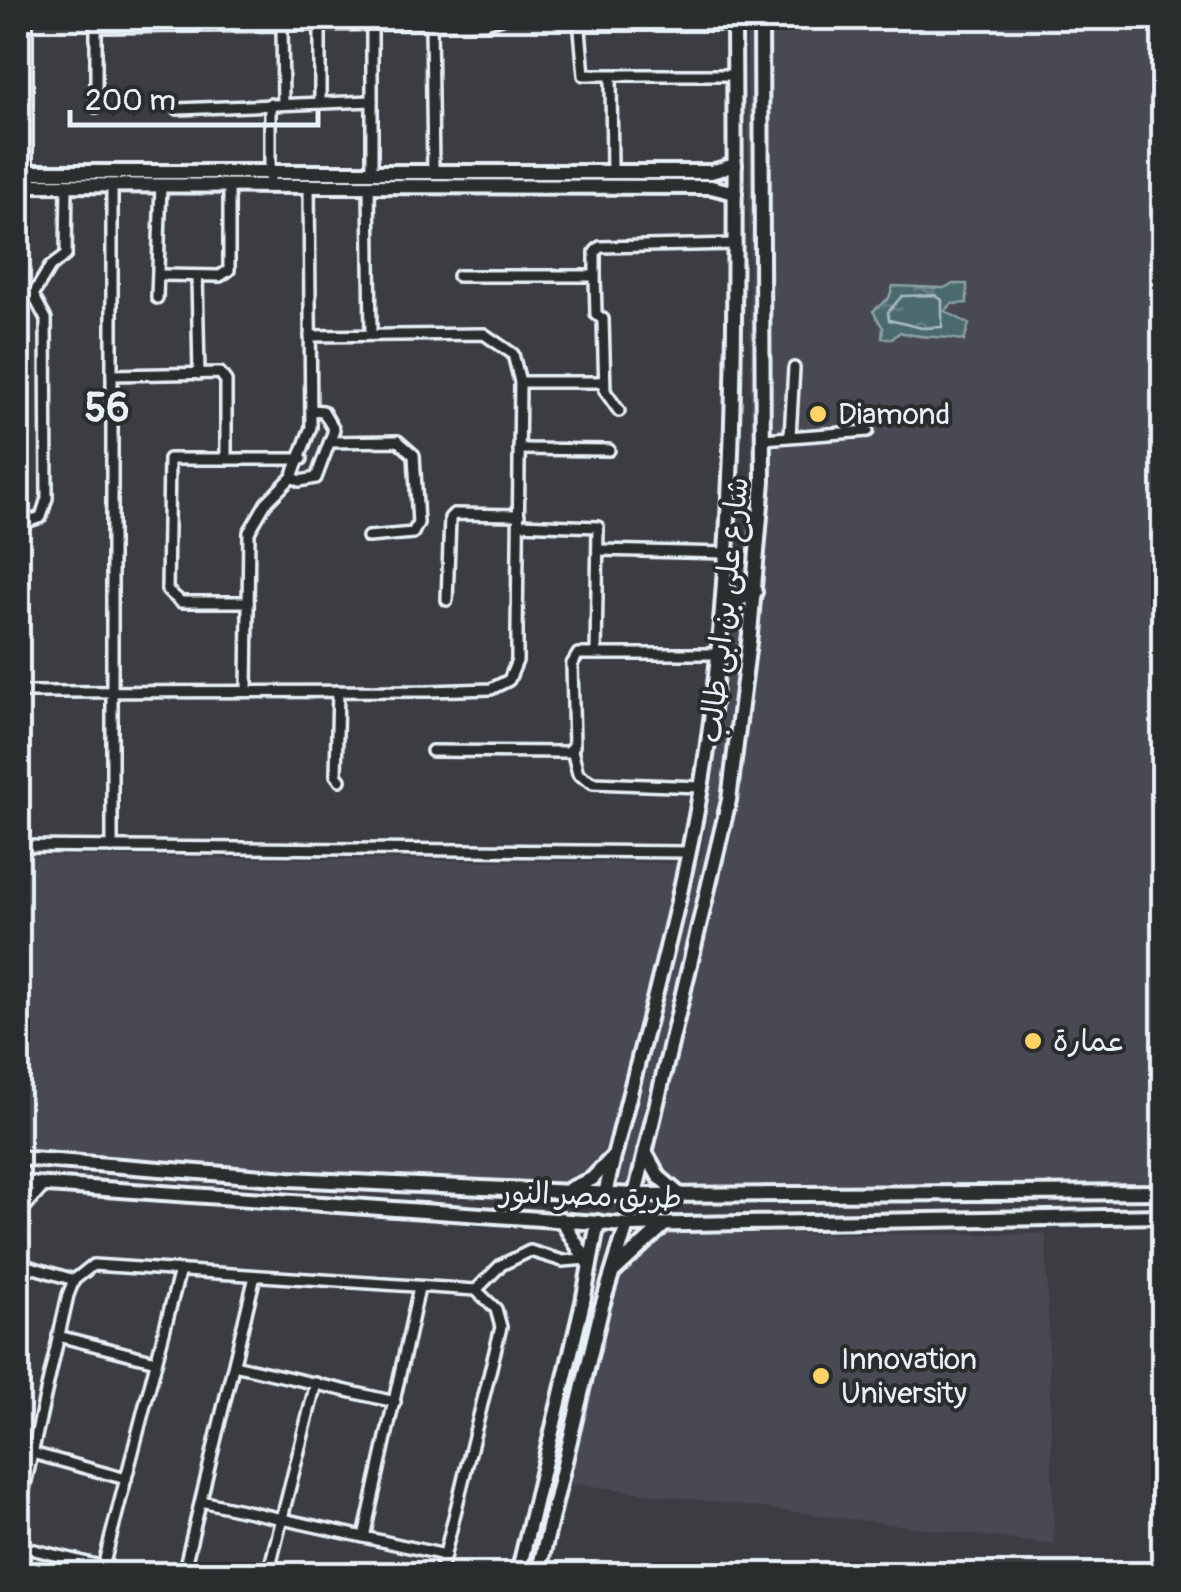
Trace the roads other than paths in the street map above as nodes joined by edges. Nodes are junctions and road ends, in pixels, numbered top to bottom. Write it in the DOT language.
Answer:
graph roads {
  1 [pos="27,18"];
  2 [pos="190,18"];
  3 [pos="502,18"];
  4 [pos="758,18"];
  5 [pos="735,20"];
  6 [pos="606,21"];
  7 [pos="96,22"];
  8 [pos="372,24"];
  9 [pos="432,24"];
  10 [pos="320,25"];
  11 [pos="207,26"];
  12 [pos="282,26"];
  13 [pos="761,54"];
  14 [pos="734,55"];
  15 [pos="610,76"];
  16 [pos="734,76"];
  17 [pos="372,101"];
  18 [pos="320,102"];
  19 [pos="270,104"];
  20 [pos="283,104"];
  21 [pos="96,107"];
  22 [pos="178,109"];
  23 [pos="735,165"];
  24 [pos="433,172"];
  25 [pos="612,172"];
  26 [pos="22,178"];
  27 [pos="270,179"];
  28 [pos="372,179"];
  29 [pos="67,185"];
  30 [pos="112,185"];
  31 [pos="162,185"];
  32 [pos="229,185"];
  33 [pos="309,186"];
  34 [pos="735,193"];
  35 [pos="736,244"];
  36 [pos="161,275"];
  37 [pos="196,276"];
  38 [pos="458,276"];
  39 [pos="595,276"];
  40 [pos="18,288"];
  41 [pos="33,295"];
  42 [pos="157,298"];
  43 [pos="310,336"];
  44 [pos="371,336"];
  45 [pos="794,368"];
  46 [pos="199,374"];
  47 [pos="112,375"];
  48 [pos="520,382"];
  49 [pos="604,382"];
  50 [pos="311,410"];
  51 [pos="619,412"];
  52 [pos="868,431"];
  53 [pos="790,436"];
  54 [pos="764,439"];
  55 [pos="330,442"];
  56 [pos="519,448"];
  57 [pos="609,450"];
  58 [pos="226,458"];
  59 [pos="302,460"];
  60 [pos="292,477"];
  61 [pos="519,520"];
  62 [pos="18,525"];
  63 [pos="368,537"];
  64 [pos="598,550"];
  65 [pos="728,553"];
  66 [pos="724,587"];
  67 [pos="755,592"];
  68 [pos="448,600"];
  69 [pos="248,602"];
  70 [pos="719,638"];
  71 [pos="749,642"];
  72 [pos="596,654"];
  73 [pos="717,654"];
  74 [pos="247,691"];
  75 [pos="338,691"];
  76 [pos="18,692"];
  77 [pos="112,692"];
  78 [pos="572,750"];
  79 [pos="432,751"];
  80 [pos="340,780"];
  81 [pos="700,787"];
  82 [pos="18,846"];
  83 [pos="112,847"];
  84 [pos="689,852"];
  85 [pos="630,1103"];
  86 [pos="656,1107"];
  87 [pos="645,1152"];
  88 [pos="614,1155"];
  89 [pos="18,1158"];
  90 [pos="18,1184"];
  91 [pos="45,1185"];
  92 [pos="425,1186"];
  93 [pos="458,1187"];
  94 [pos="561,1192"];
  95 [pos="1164,1192"];
  96 [pos="605,1194"];
  97 [pos="681,1195"];
  98 [pos="635,1196"];
  99 [pos="712,1196"];
  100 [pos="749,1196"];
  101 [pos="422,1214"];
  102 [pos="18,1215"];
  103 [pos="451,1215"];
  104 [pos="1164,1216"];
  105 [pos="561,1218"];
  106 [pos="598,1222"];
  107 [pos="748,1222"];
  108 [pos="709,1224"];
  109 [pos="627,1225"];
  110 [pos="663,1226"];
  111 [pos="18,1263"];
  112 [pos="588,1265"];
  113 [pos="180,1270"];
  114 [pos="611,1274"];
  115 [pos="255,1276"];
  116 [pos="74,1280"];
  117 [pos="419,1288"];
  118 [pos="476,1290"];
  119 [pos="583,1302"];
  120 [pos="602,1306"];
  121 [pos="58,1336"];
  122 [pos="156,1361"];
  123 [pos="234,1365"];
  124 [pos="316,1383"];
  125 [pos="395,1402"];
  126 [pos="32,1453"];
  127 [pos="126,1479"];
  128 [pos="201,1501"];
  129 [pos="18,1516"];
  130 [pos="282,1519"];
  131 [pos="364,1537"];
  132 [pos="18,1546"];
  133 [pos="445,1555"];
  134 [pos="81,1562"];
  135 [pos="103,1567"];
  136 [pos="78,1574"];
  137 [pos="133,1574"];
  138 [pos="183,1574"];
  139 [pos="268,1574"];
  140 [pos="440,1574"];
  141 [pos="518,1574"];
  142 [pos="538,1574"];
  1 -- 26 [label="street"];
  2 -- 11 [label="street"];
  3 -- 9 [label="street"];
  4 -- 5 [label="street"];
  4 -- 13 [label="street, شارع على بن ابى طالب"];
  5 -- 6 [label="street"];
  5 -- 14 [label="street, شارع على بن ابى طالب"];
  6 -- 15 [label="street"];
  7 -- 11 [label="street"];
  7 -- 21 [label="street"];
  8 -- 9 [label="street"];
  8 -- 10 [label="street"];
  8 -- 17 [label="street"];
  9 -- 24 [label="street"];
  10 -- 12 [label="street"];
  10 -- 18 [label="street"];
  11 -- 12 [label="street"];
  12 -- 20 [label="street"];
  13 -- 14 [label="street"];
  13 -- 54 [label="street, شارع على بن ابى طالب"];
  14 -- 16 [label="street, شارع على بن ابى طالب"];
  15 -- 16 [label="street"];
  15 -- 25 [label="street"];
  16 -- 23 [label="street, شارع على بن ابى طالب"];
  17 -- 18 [label="street"];
  17 -- 28 [label="street"];
  18 -- 20 [label="street"];
  19 -- 20 [label="street"];
  19 -- 22 [label="street"];
  19 -- 27 [label="street"];
  23 -- 25 [label="street"];
  23 -- 34 [label="street, شارع على بن ابى طالب"];
  24 -- 25 [label="street"];
  24 -- 28 [label="street"];
  26 -- 27 [label="street"];
  26 -- 29 [label="street"];
  27 -- 28 [label="street"];
  27 -- 32 [label="street"];
  27 -- 33 [label="street"];
  28 -- 33 [label="street"];
  28 -- 34 [label="street"];
  28 -- 44 [label="street"];
  29 -- 30 [label="street"];
  29 -- 41 [label="street"];
  30 -- 31 [label="street"];
  30 -- 47 [label="street"];
  31 -- 32 [label="street"];
  31 -- 36 [label="street"];
  32 -- 37 [label="street"];
  33 -- 43 [label="street"];
  34 -- 35 [label="street, شارع على بن ابى طالب"];
  35 -- 39 [label="street"];
  35 -- 65 [label="street, شارع على بن ابى طالب"];
  36 -- 37 [label="street"];
  36 -- 42 [label="street"];
  37 -- 46 [label="street"];
  38 -- 39 [label="street"];
  39 -- 49 [label="street"];
  40 -- 41 [label="street"];
  41 -- 62 [label="street"];
  43 -- 44 [label="street"];
  43 -- 50 [label="street"];
  44 -- 48 [label="street"];
  45 -- 53 [label="street"];
  46 -- 47 [label="street"];
  46 -- 58 [label="street"];
  47 -- 77 [label="street"];
  48 -- 49 [label="street"];
  48 -- 56 [label="street"];
  49 -- 51 [label="street"];
  50 -- 55 [label="street"];
  50 -- 59 [label="street"];
  52 -- 53 [label="street"];
  53 -- 54 [label="street"];
  54 -- 67 [label="street, شارع على بن ابى طالب"];
  55 -- 60 [label="street"];
  55 -- 63 [label="street"];
  56 -- 57 [label="street"];
  56 -- 61 [label="street"];
  58 -- 59 [label="street"];
  58 -- 69 [label="street"];
  59 -- 60 [label="street"];
  60 -- 69 [label="street"];
  61 -- 64 [label="street"];
  61 -- 68 [label="street"];
  61 -- 75 [label="street"];
  64 -- 65 [label="street"];
  64 -- 72 [label="street"];
  65 -- 66 [label="street, شارع على بن ابى طالب"];
  66 -- 67 [label="street"];
  66 -- 70 [label="street, شارع على بن ابى طالب"];
  67 -- 71 [label="street, شارع على بن ابى طالب"];
  69 -- 74 [label="street"];
  70 -- 71 [label="street"];
  70 -- 73 [label="street, شارع على بن ابى طالب"];
  71 -- 86 [label="street, شارع على بن ابى طالب"];
  72 -- 73 [label="street"];
  72 -- 78 [label="street"];
  73 -- 81 [label="street, شارع على بن ابى طالب"];
  74 -- 75 [label="street"];
  74 -- 77 [label="street"];
  75 -- 80 [label="street"];
  76 -- 77 [label="street"];
  77 -- 83 [label="street"];
  78 -- 79 [label="street"];
  78 -- 81 [label="street"];
  81 -- 84 [label="street, شارع على بن ابى طالب"];
  82 -- 83 [label="street"];
  83 -- 84 [label="street"];
  84 -- 85 [label="street, شارع على بن ابى طالب"];
  85 -- 86 [label="street"];
  85 -- 88 [label="street, شارع على بن ابى طالب"];
  86 -- 87 [label="street, شارع على بن ابى طالب"];
  87 -- 97 [label="street"];
  87 -- 98 [label="street, شارع على بن ابى طالب"];
  88 -- 94 [label="street"];
  88 -- 96 [label="street, شارع على بن ابى طالب"];
  89 -- 92 [label="street, طريق مصر النور"];
  90 -- 91 [label="street, طريق مصر النور"];
  91 -- 101 [label="street, طريق مصر النور"];
  91 -- 102 [label="street"];
  92 -- 93 [label="street, طريق مصر النور"];
  92 -- 101 [label="street"];
  93 -- 94 [label="street, طريق مصر النور"];
  93 -- 103 [label="street"];
  94 -- 96 [label="street, طريق مصر النور"];
  95 -- 100 [label="street, طريق مصر النور"];
  96 -- 98 [label="street, طريق مصر النور"];
  97 -- 98 [label="street, طريق مصر النور"];
  97 -- 99 [label="street, طريق مصر النور"];
  99 -- 100 [label="street, طريق مصر النور"];
  99 -- 108 [label="street"];
  100 -- 107 [label="street"];
  101 -- 103 [label="street, طريق مصر النور"];
  103 -- 105 [label="street, طريق مصر النور"];
  104 -- 107 [label="street, طريق مصر النور"];
  105 -- 106 [label="street, طريق مصر النور"];
  105 -- 112 [label="street"];
  106 -- 109 [label="street, طريق مصر النور"];
  106 -- 112 [label="street"];
  107 -- 108 [label="street, طريق مصر النور"];
  108 -- 110 [label="street, طريق مصر النور"];
  109 -- 110 [label="street, طريق مصر النور"];
  109 -- 114 [label="street"];
  110 -- 114 [label="street"];
  111 -- 116 [label="street"];
  112 -- 118 [label="street"];
  112 -- 119 [label="street"];
  113 -- 115 [label="street"];
  113 -- 116 [label="street"];
  113 -- 122 [label="street"];
  114 -- 120 [label="street"];
  115 -- 117 [label="street"];
  115 -- 123 [label="street"];
  116 -- 121 [label="street"];
  117 -- 118 [label="street"];
  117 -- 125 [label="street"];
  118 -- 133 [label="street"];
  119 -- 120 [label="street"];
  119 -- 141 [label="street"];
  120 -- 142 [label="street"];
  121 -- 122 [label="street"];
  121 -- 126 [label="street"];
  122 -- 127 [label="street"];
  123 -- 124 [label="street"];
  123 -- 128 [label="street"];
  124 -- 125 [label="street"];
  124 -- 130 [label="street"];
  125 -- 131 [label="street"];
  126 -- 127 [label="street"];
  126 -- 129 [label="street"];
  127 -- 135 [label="street"];
  128 -- 130 [label="street"];
  128 -- 138 [label="street"];
  130 -- 131 [label="street"];
  130 -- 139 [label="street"];
  131 -- 133 [label="street"];
  132 -- 134 [label="street"];
  133 -- 140 [label="street"];
  134 -- 135 [label="street"];
  134 -- 136 [label="street"];
  135 -- 137 [label="street"];
}
